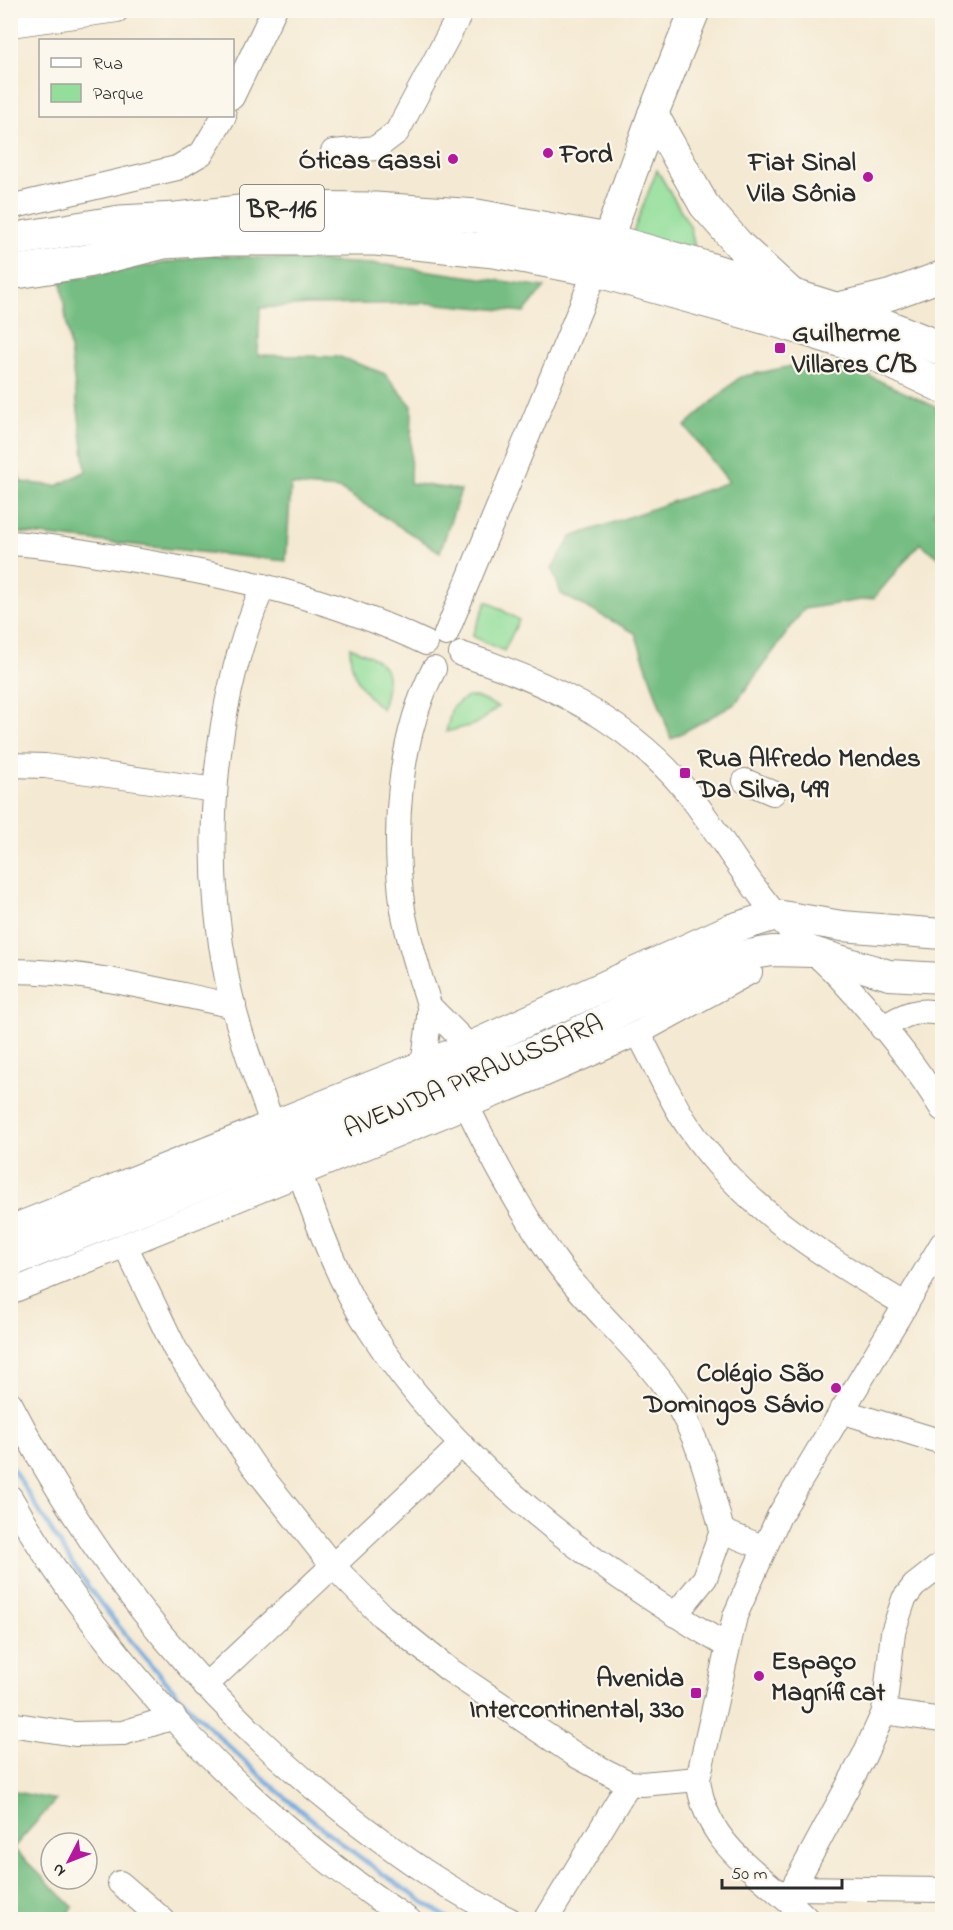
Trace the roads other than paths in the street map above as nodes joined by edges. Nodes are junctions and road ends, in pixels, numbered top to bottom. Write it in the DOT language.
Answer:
graph roads {
  1 [pos="117,10"];
  2 [pos="274,10"];
  3 [pos="462,10"];
  4 [pos="695,10"];
  5 [pos="10,25"];
  6 [pos="234,93"];
  7 [pos="653,114"];
  8 [pos="223,117"];
  9 [pos="333,152"];
  10 [pos="704,205"];
  11 [pos="10,207"];
  12 [pos="10,240"];
  13 [pos="602,255"];
  14 [pos="10,273"];
  15 [pos="942,276"];
  16 [pos="739,279"];
  17 [pos="910,289"];
  18 [pos="793,295"];
  19 [pos="832,309"];
  20 [pos="760,316"];
  21 [pos="930,344"];
  22 [pos="942,386"];
  23 [pos="10,543"];
  24 [pos="263,586"];
  25 [pos="436,638"];
  26 [pos="461,654"];
  27 [pos="434,669"];
  28 [pos="10,765"];
  29 [pos="746,781"];
  30 [pos="215,790"];
  31 [pos="773,793"];
  32 [pos="765,919"];
  33 [pos="942,934"];
  34 [pos="813,952"];
  35 [pos="10,971"];
  36 [pos="750,972"];
  37 [pos="942,978"];
  38 [pos="234,1006"];
  39 [pos="429,1006"];
  40 [pos="942,1014"];
  41 [pos="882,1028"];
  42 [pos="638,1033"];
  43 [pos="470,1047"];
  44 [pos="423,1066"];
  45 [pos="467,1106"];
  46 [pos="942,1109"];
  47 [pos="273,1126"];
  48 [pos="300,1173"];
  49 [pos="10,1231"];
  50 [pos="125,1245"];
  51 [pos="941,1251"];
  52 [pos="10,1262"];
  53 [pos="10,1292"];
  54 [pos="906,1305"];
  55 [pos="12,1411"];
  56 [pos="841,1412"];
  57 [pos="942,1442"];
  58 [pos="461,1445"];
  59 [pos="10,1497"];
  60 [pos="722,1531"];
  61 [pos="765,1548"];
  62 [pos="332,1565"];
  63 [pos="941,1565"];
  64 [pos="675,1615"];
  65 [pos="727,1646"];
  66 [pos="206,1686"];
  67 [pos="884,1713"];
  68 [pos="174,1717"];
  69 [pos="942,1720"];
  70 [pos="10,1724"];
  71 [pos="698,1779"];
  72 [pos="629,1783"];
  73 [pos="120,1884"];
  74 [pos="942,1890"];
  75 [pos="789,1892"];
  76 [pos="163,1920"];
  77 [pos="409,1920"];
  78 [pos="510,1920"];
  79 [pos="546,1920"];
  80 [pos="808,1920"];
  1 -- 5 [label="street"];
  2 -- 6 [label="street"];
  3 -- 9 [label="street"];
  4 -- 7 [label="main road"];
  7 -- 10 [label="main road"];
  7 -- 13 [label="main road"];
  8 -- 11 [label="street"];
  10 -- 16 [label="main road"];
  10 -- 18 [label="main road"];
  12 -- 13 [label="highway, BR-116"];
  13 -- 14 [label="highway, BR-116"];
  13 -- 16 [label="highway, BR-116"];
  13 -- 20 [label="highway, BR-116"];
  13 -- 25 [label="street"];
  15 -- 17 [label="main road"];
  16 -- 18 [label="highway, BR-116"];
  16 -- 20 [label="main road"];
  17 -- 19 [label="main road"];
  17 -- 21 [label="main road"];
  18 -- 19 [label="highway, BR-116"];
  19 -- 21 [label="highway, BR-116"];
  20 -- 22 [label="highway, BR-116"];
  23 -- 24 [label="street"];
  24 -- 25 [label="street"];
  24 -- 30 [label="street"];
  25 -- 26 [label="street"];
  25 -- 27 [label="street"];
  26 -- 27 [label="street"];
  26 -- 32 [label="street"];
  27 -- 39 [label="street"];
  28 -- 30 [label="street"];
  29 -- 31 [label="street"];
  30 -- 38 [label="street"];
  32 -- 33 [label="main road"];
  32 -- 34 [label="street"];
  32 -- 43 [label="main road, AVENIDA PIRAJUSSARA"];
  34 -- 37 [label="main road, AVENIDA PIRAJUSSARA"];
  34 -- 41 [label="street"];
  34 -- 52 [label="main road, AVENIDA PIRAJUSSARA"];
  35 -- 38 [label="street"];
  36 -- 42 [label="street, AVENIDA PIRAJUSSARA"];
  38 -- 47 [label="street"];
  39 -- 43 [label="street"];
  39 -- 44 [label="street"];
  40 -- 41 [label="street"];
  41 -- 46 [label="street"];
  42 -- 45 [label="street, AVENIDA PIRAJUSSARA"];
  42 -- 54 [label="street"];
  43 -- 44 [label="main road, AVENIDA PIRAJUSSARA"];
  44 -- 47 [label="main road, AVENIDA PIRAJUSSARA"];
  45 -- 48 [label="street, AVENIDA PIRAJUSSARA"];
  45 -- 60 [label="street"];
  47 -- 49 [label="main road, AVENIDA PIRAJUSSARA"];
  48 -- 50 [label="street, AVENIDA PIRAJUSSARA"];
  48 -- 58 [label="street"];
  50 -- 53 [label="street, AVENIDA PIRAJUSSARA"];
  50 -- 62 [label="street"];
  51 -- 54 [label="street"];
  54 -- 56 [label="street"];
  55 -- 66 [label="street"];
  56 -- 57 [label="street"];
  56 -- 61 [label="street"];
  58 -- 62 [label="street"];
  58 -- 64 [label="street"];
  59 -- 68 [label="street"];
  60 -- 61 [label="street"];
  60 -- 64 [label="street"];
  61 -- 65 [label="street"];
  62 -- 66 [label="street"];
  62 -- 72 [label="street"];
  63 -- 67 [label="street"];
  64 -- 65 [label="street"];
  65 -- 71 [label="street"];
  66 -- 78 [label="street"];
  67 -- 69 [label="street"];
  67 -- 75 [label="street"];
  68 -- 70 [label="street"];
  68 -- 77 [label="street"];
  71 -- 72 [label="street"];
  71 -- 75 [label="street"];
  72 -- 79 [label="street"];
  73 -- 76 [label="street"];
  74 -- 75 [label="street"];
  75 -- 80 [label="street"];
}
